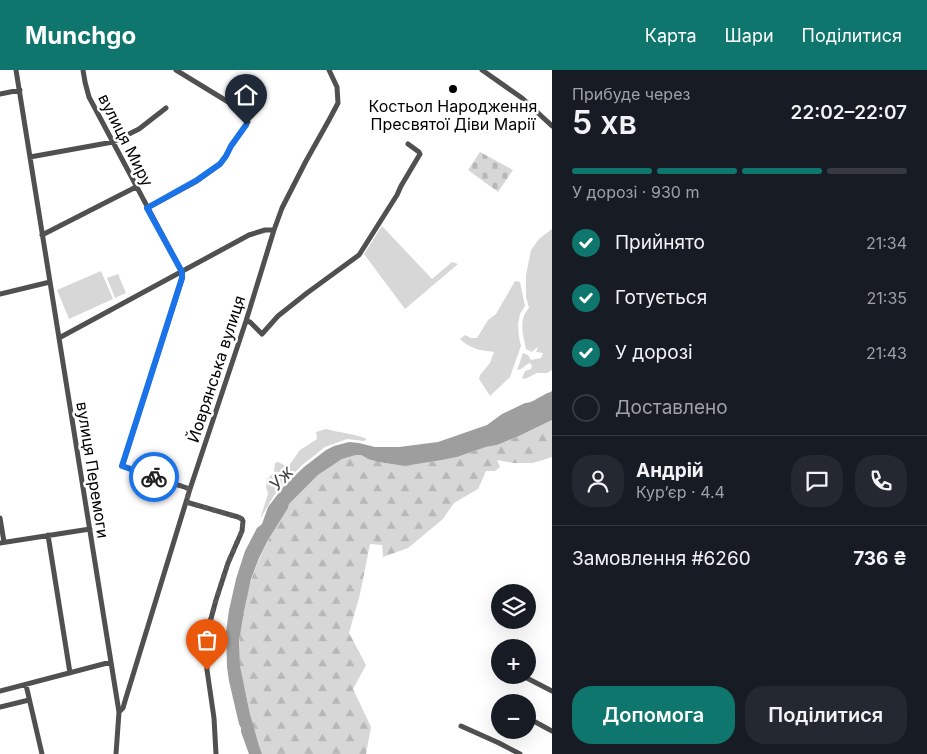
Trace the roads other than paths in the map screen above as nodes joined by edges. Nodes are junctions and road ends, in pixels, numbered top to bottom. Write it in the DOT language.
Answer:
graph roads {
  1 [pos="16,70"];
  2 [pos="83,70"];
  3 [pos="176,70"];
  4 [pos="329,70"];
  5 [pos="482,70"];
  6 [pos="20,90"];
  7 [pos="0,94"];
  8 [pos="166,108"];
  9 [pos="552,126"];
  10 [pos="113,142"];
  11 [pos="408,144"];
  12 [pos="30,157"];
  13 [pos="136,187"];
  14 [pos="147,208"];
  15 [pos="274,230"];
  16 [pos="42,235"];
  17 [pos="182,272"];
  18 [pos="50,282"];
  19 [pos="0,294"];
  20 [pos="246,321"];
  21 [pos="59,338"];
  22 [pos="190,489"];
  23 [pos="186,502"];
  24 [pos="0,518"];
  25 [pos="90,529"];
  26 [pos="48,535"];
  27 [pos="2,542"];
  28 [pos="111,662"];
  29 [pos="70,673"];
  30 [pos="536,683"];
  31 [pos="26,685"];
  32 [pos="0,691"];
  33 [pos="552,691"];
  34 [pos="29,700"];
  35 [pos="0,707"];
  36 [pos="119,712"];
  37 [pos="536,722"];
  38 [pos="461,726"];
  39 [pos="552,731"];
  40 [pos="42,754"];
  41 [pos="116,754"];
  42 [pos="216,754"];
  43 [pos="520,754"];
  1 -- 6 [label="street, вулиця Перемоги"];
  2 -- 10 [label="street, вулиця Миру"];
  3 -- 14 [label="street"];
  4 -- 15 [label="street, Йоврянська вулиця"];
  5 -- 9 [label="street"];
  6 -- 7 [label="street"];
  6 -- 12 [label="street, вулиця Перемоги"];
  8 -- 10 [label="street"];
  10 -- 12 [label="street"];
  10 -- 13 [label="street, вулиця Миру"];
  11 -- 20 [label="street"];
  12 -- 16 [label="street, вулиця Перемоги"];
  13 -- 14 [label="street, вулиця Миру"];
  13 -- 16 [label="street"];
  14 -- 17 [label="street, вулиця Миру"];
  15 -- 17 [label="street"];
  15 -- 20 [label="street, Йоврянська вулиця"];
  16 -- 18 [label="street, вулиця Перемоги"];
  17 -- 21 [label="street"];
  17 -- 22 [label="street"];
  18 -- 19 [label="street"];
  18 -- 21 [label="street, вулиця Перемоги"];
  20 -- 22 [label="street, Йоврянська вулиця"];
  21 -- 25 [label="street, вулиця Перемоги"];
  22 -- 23 [label="street, Йоврянська вулиця"];
  23 -- 36 [label="street, Йоврянська вулиця"];
  23 -- 42 [label="street"];
  24 -- 27 [label="street"];
  25 -- 26 [label="street"];
  25 -- 28 [label="street, вулиця Перемоги"];
  26 -- 27 [label="street"];
  26 -- 29 [label="street"];
  28 -- 29 [label="street"];
  28 -- 36 [label="street, вулиця Перемоги"];
  29 -- 31 [label="street"];
  30 -- 33 [label="street"];
  31 -- 32 [label="street"];
  31 -- 34 [label="street"];
  34 -- 35 [label="street"];
  34 -- 40 [label="street"];
  36 -- 41 [label="street, вулиця Перемоги"];
  37 -- 39 [label="street"];
  38 -- 43 [label="street"];
}
